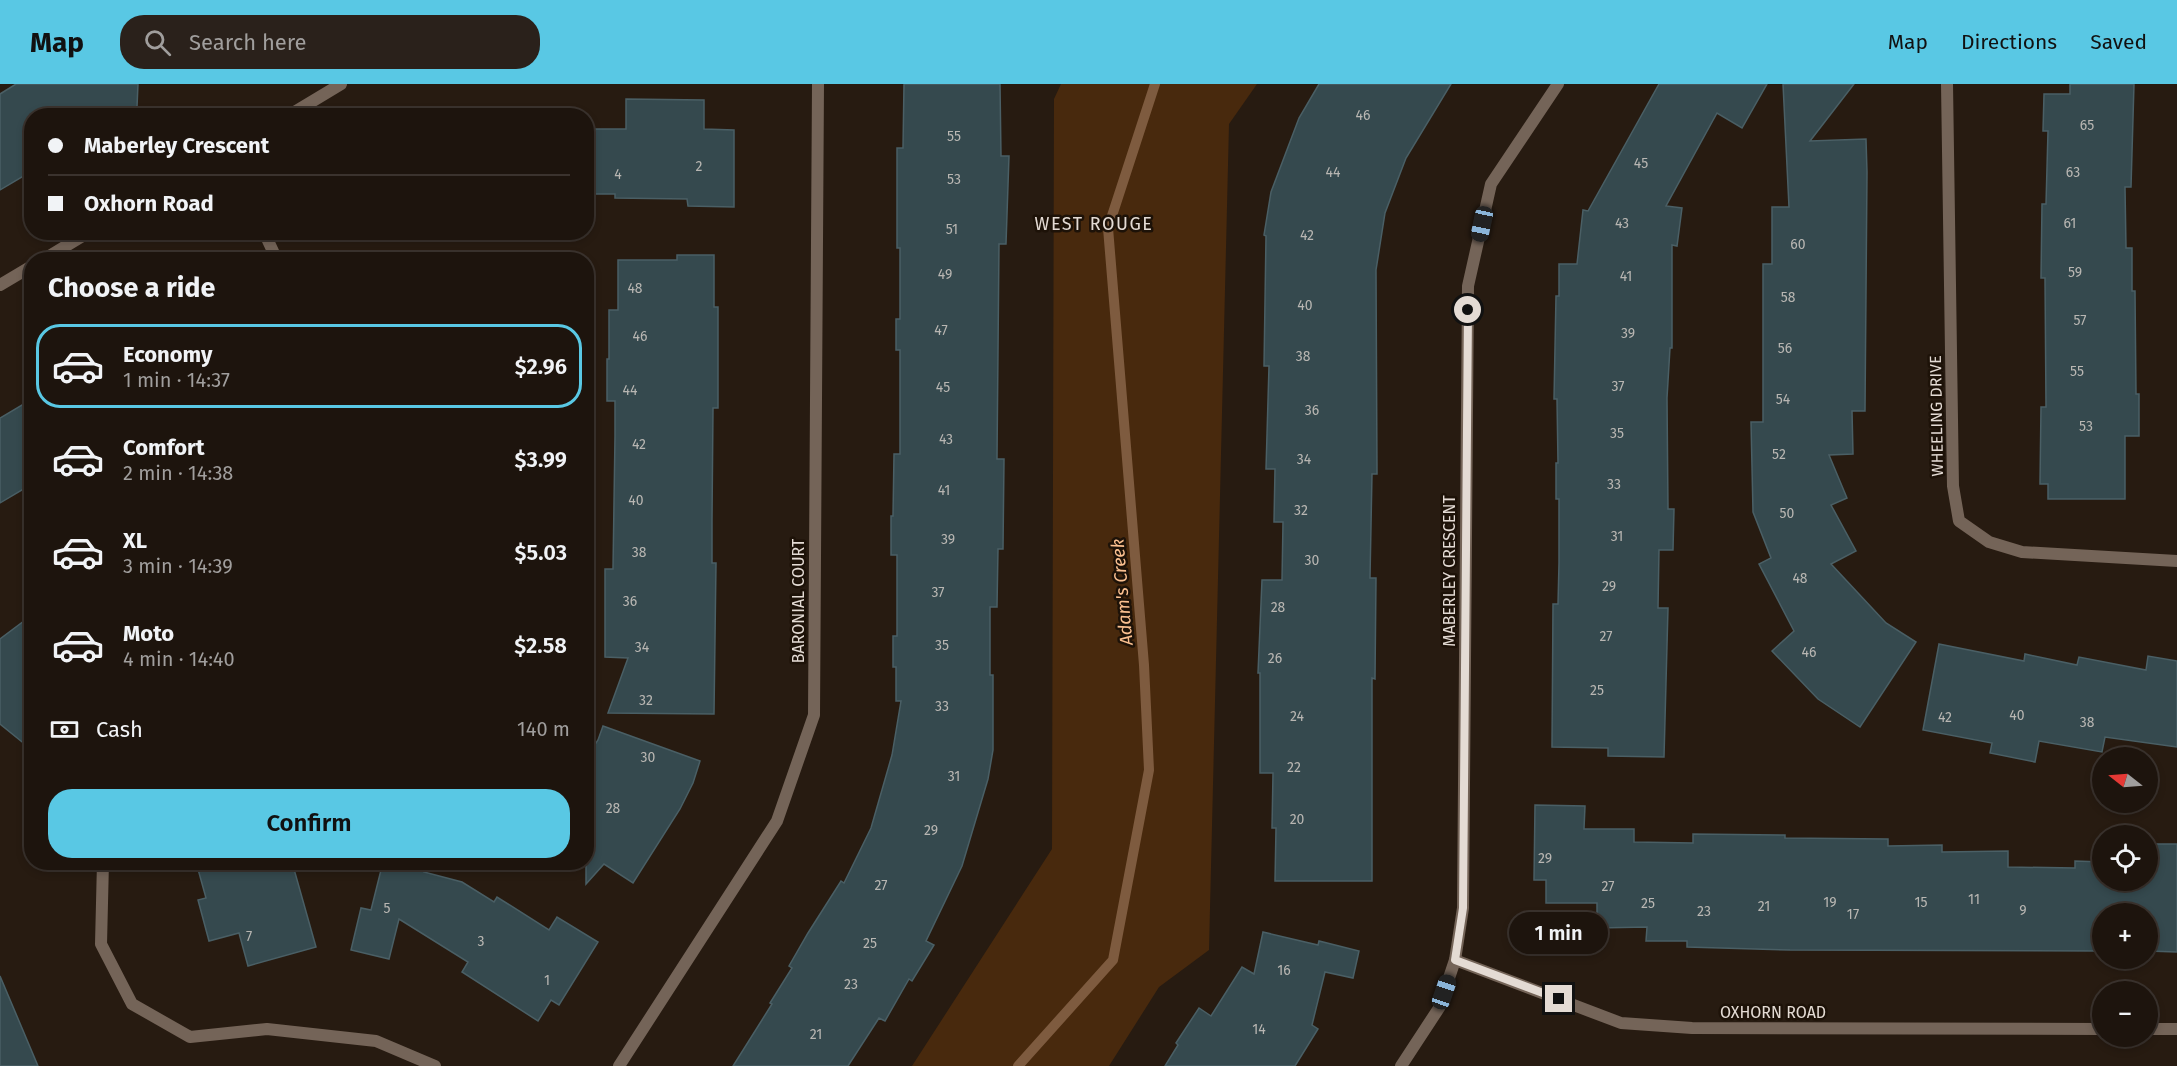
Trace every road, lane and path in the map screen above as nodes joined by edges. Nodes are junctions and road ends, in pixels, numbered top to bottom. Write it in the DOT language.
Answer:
graph roads {
  1 [pos="341,84"];
  2 [pos="818,84"];
  3 [pos="1558,84"];
  4 [pos="1947,84"];
  5 [pos="301,108"];
  6 [pos="76,240"];
  7 [pos="56,252"];
  8 [pos="24,272"];
  9 [pos="0,285"];
  10 [pos="2177,561"];
  11 [pos="104,870"];
  12 [pos="1455,960"];
  13 [pos="2092,1029"];
  14 [pos="2158,1029"];
  15 [pos="2177,1029"];
  16 [pos="435,1066"];
  17 [pos="619,1066"];
  18 [pos="1401,1066"];
  1 -- 5 [label="street"];
  2 -- 17 [label="street, BARONIAL COURT"];
  3 -- 12 [label="street, MABERLEY CRESCENT"];
  4 -- 10 [label="street, WHEELING DRIVE"];
  6 -- 7 [label="street"];
  8 -- 9 [label="street"];
  11 -- 16 [label="street"];
  12 -- 13 [label="street, OXHORN ROAD"];
  12 -- 18 [label="street, MABERLEY CRESCENT"];
  14 -- 15 [label="street"];
}
